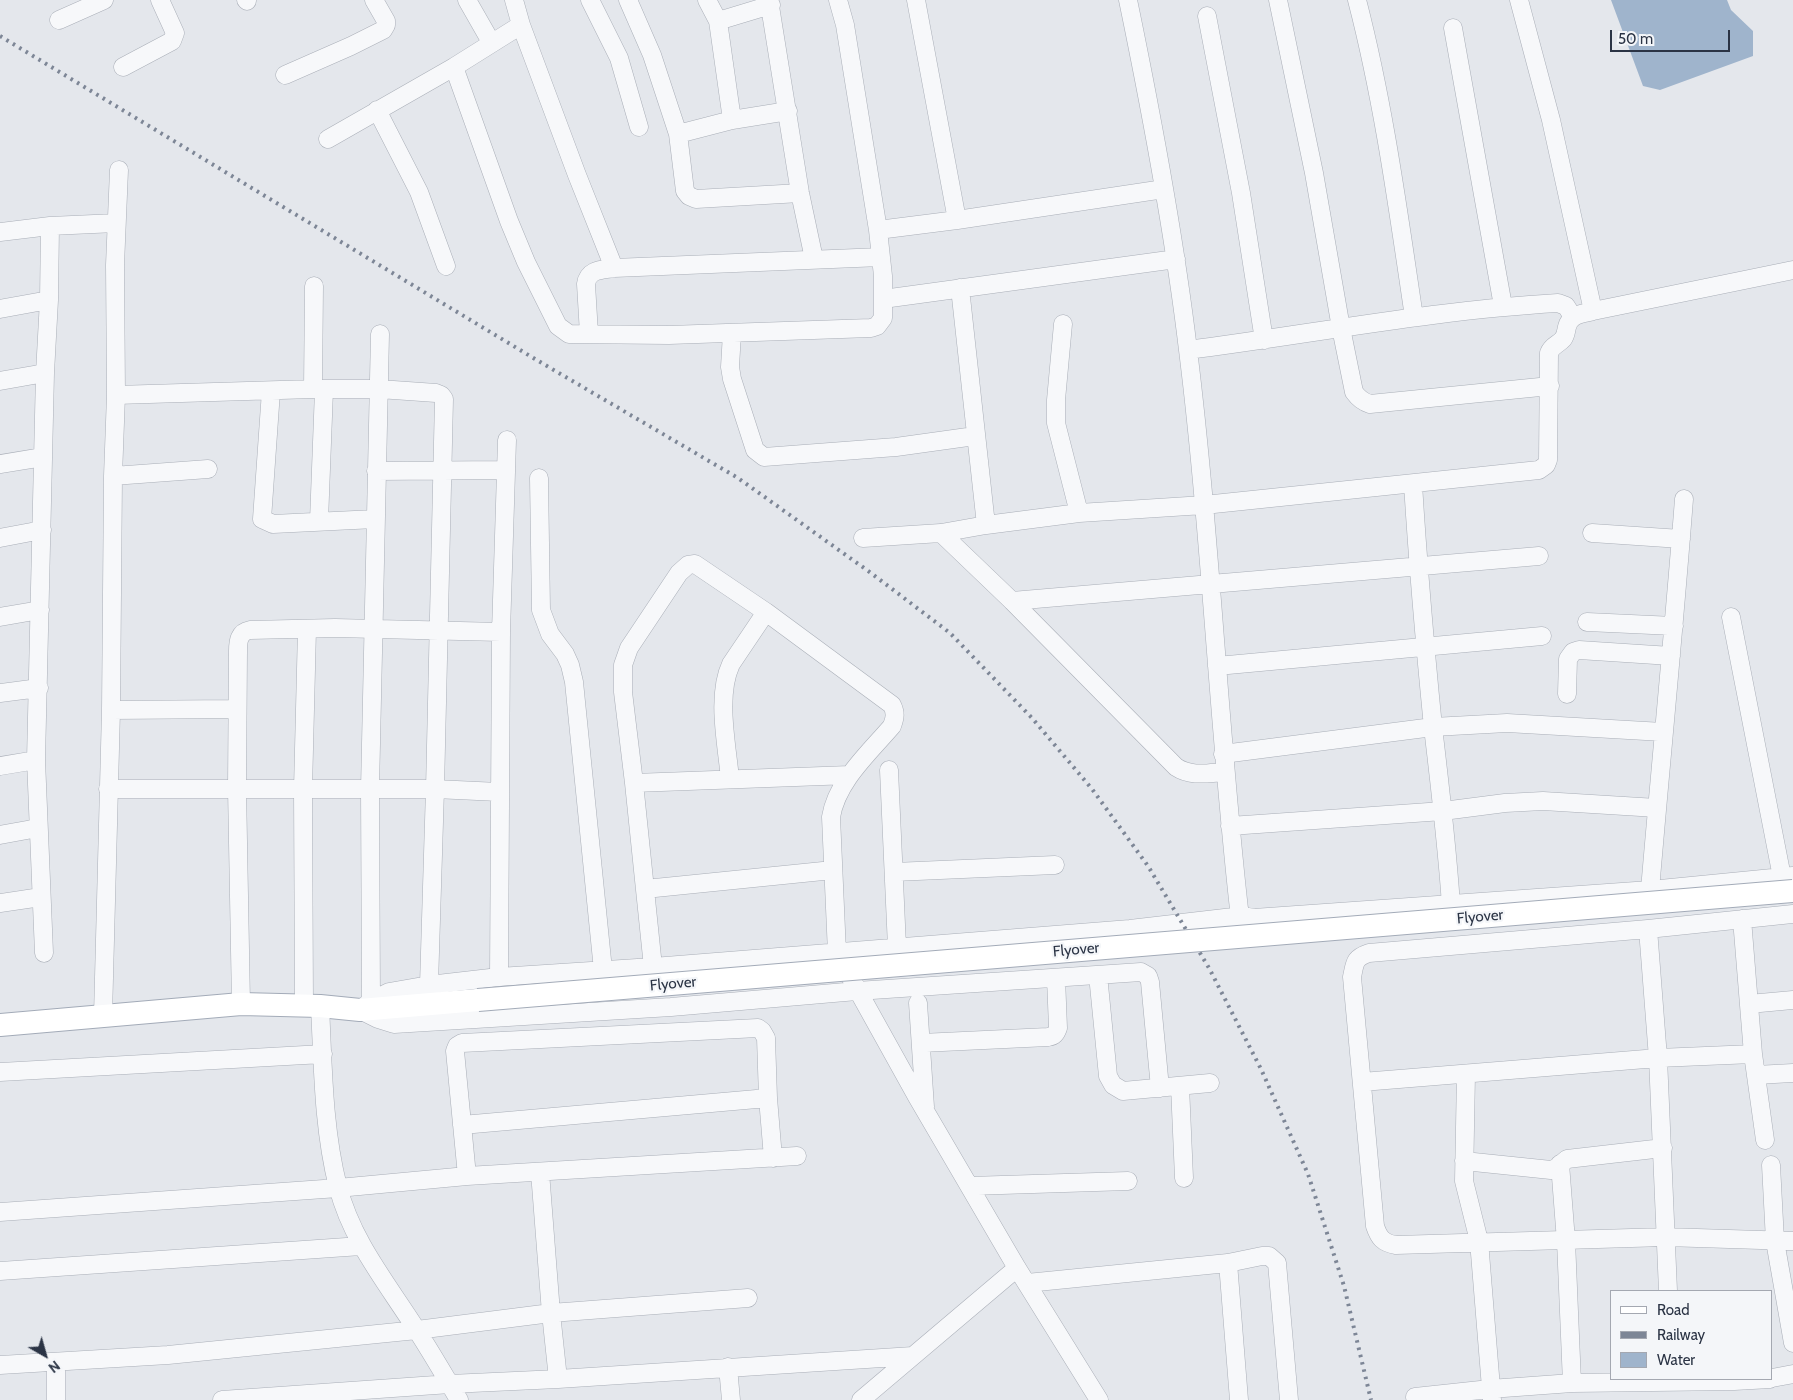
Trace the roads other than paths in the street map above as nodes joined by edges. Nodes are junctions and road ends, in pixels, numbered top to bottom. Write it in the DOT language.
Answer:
graph roads {
  1 [pos="104,0"];
  2 [pos="160,0"];
  3 [pos="374,0"];
  4 [pos="467,0"];
  5 [pos="514,0"];
  6 [pos="590,0"];
  7 [pos="628,0"];
  8 [pos="707,0"];
  9 [pos="838,0"];
  10 [pos="916,0"];
  11 [pos="1128,0"];
  12 [pos="1278,0"];
  13 [pos="1357,0"];
  14 [pos="1519,0"];
  15 [pos="770,2"];
  16 [pos="1207,16"];
  17 [pos="59,20"];
  18 [pos="718,21"];
  19 [pos="521,25"];
  20 [pos="1453,28"];
  21 [pos="491,42"];
  22 [pos="123,67"];
  23 [pos="454,67"];
  24 [pos="285,75"];
  25 [pos="377,110"];
  26 [pos="788,111"];
  27 [pos="732,120"];
  28 [pos="639,127"];
  29 [pos="678,134"];
  30 [pos="328,139"];
  31 [pos="119,170"];
  32 [pos="1164,189"];
  33 [pos="800,192"];
  34 [pos="957,220"];
  35 [pos="116,223"];
  36 [pos="50,226"];
  37 [pos="878,230"];
  38 [pos="0,232"];
  39 [pos="881,257"];
  40 [pos="814,259"];
  41 [pos="1176,259"];
  42 [pos="446,266"];
  43 [pos="614,268"];
  44 [pos="1793,274"];
  45 [pos="314,286"];
  46 [pos="960,288"];
  47 [pos="883,299"];
  48 [pos="49,300"];
  49 [pos="1503,306"];
  50 [pos="0,309"];
  51 [pos="1593,311"];
  52 [pos="1414,317"];
  53 [pos="1572,317"];
  54 [pos="1063,324"];
  55 [pos="1341,328"];
  56 [pos="732,333"];
  57 [pos="380,334"];
  58 [pos="589,334"];
  59 [pos="1264,340"];
  60 [pos="1188,350"];
  61 [pos="45,373"];
  62 [pos="0,381"];
  63 [pos="1550,386"];
  64 [pos="319,389"];
  65 [pos="378,389"];
  66 [pos="271,391"];
  67 [pos="116,395"];
  68 [pos="975,436"];
  69 [pos="507,440"];
  70 [pos="43,457"];
  71 [pos="0,464"];
  72 [pos="208,469"];
  73 [pos="376,470"];
  74 [pos="443,470"];
  75 [pos="506,470"];
  76 [pos="113,476"];
  77 [pos="539,478"];
  78 [pos="1412,484"];
  79 [pos="1684,499"];
  80 [pos="1204,505"];
  81 [pos="1079,513"];
  82 [pos="375,519"];
  83 [pos="319,521"];
  84 [pos="986,525"];
  85 [pos="42,530"];
  86 [pos="941,533"];
  87 [pos="1592,533"];
  88 [pos="0,538"];
  89 [pos="863,538"];
  90 [pos="1681,538"];
  91 [pos="1539,556"];
  92 [pos="1418,566"];
  93 [pos="1211,583"];
  94 [pos="1012,601"];
  95 [pos="40,610"];
  96 [pos="766,612"];
  97 [pos="0,617"];
  98 [pos="1731,617"];
  99 [pos="1587,622"];
  100 [pos="1674,626"];
  101 [pos="307,628"];
  102 [pos="374,629"];
  103 [pos="438,632"];
  104 [pos="501,632"];
  105 [pos="1542,636"];
  106 [pos="1426,647"];
  107 [pos="1671,656"];
  108 [pos="1217,666"];
  109 [pos="39,688"];
  110 [pos="0,694"];
  111 [pos="1567,694"];
  112 [pos="237,709"];
  113 [pos="111,710"];
  114 [pos="1433,727"];
  115 [pos="1663,732"];
  116 [pos="1223,754"];
  117 [pos="36,760"];
  118 [pos="0,766"];
  119 [pos="889,770"];
  120 [pos="1224,772"];
  121 [pos="850,775"];
  122 [pos="730,780"];
  123 [pos="634,783"];
  124 [pos="236,788"];
  125 [pos="108,789"];
  126 [pos="303,789"];
  127 [pos="370,789"];
  128 [pos="435,789"];
  129 [pos="499,792"];
  130 [pos="1657,808"];
  131 [pos="1444,811"];
  132 [pos="1230,826"];
  133 [pos="38,828"];
  134 [pos="0,835"];
  135 [pos="1055,865"];
  136 [pos="833,870"];
  137 [pos="894,872"];
  138 [pos="1789,881"];
  139 [pos="645,889"];
  140 [pos="1650,890"];
  141 [pos="41,897"];
  142 [pos="0,903"];
  143 [pos="1451,905"];
  144 [pos="1374,910"];
  145 [pos="1793,914"];
  146 [pos="1242,916"];
  147 [pos="1742,919"];
  148 [pos="1648,929"];
  149 [pos="897,947"];
  150 [pos="44,953"];
  151 [pos="837,953"];
  152 [pos="1369,953"];
  153 [pos="653,967"];
  154 [pos="604,970"];
  155 [pos="1098,975"];
  156 [pos="498,977"];
  157 [pos="1056,978"];
  158 [pos="428,984"];
  159 [pos="857,991"];
  160 [pos="1793,1000"];
  161 [pos="918,1003"];
  162 [pos="242,1004"];
  163 [pos="1749,1004"];
  164 [pos="366,1005"];
  165 [pos="312,1006"];
  166 [pos="103,1016"];
  167 [pos="0,1025"];
  168 [pos="921,1043"];
  169 [pos="323,1054"];
  170 [pos="1754,1054"];
  171 [pos="1658,1058"];
  172 [pos="0,1072"];
  173 [pos="1793,1072"];
  174 [pos="1466,1074"];
  175 [pos="1756,1075"];
  176 [pos="1362,1082"];
  177 [pos="1210,1083"];
  178 [pos="1180,1086"];
  179 [pos="1160,1088"];
  180 [pos="768,1098"];
  181 [pos="925,1111"];
  182 [pos="462,1125"];
  183 [pos="1766,1140"];
  184 [pos="1663,1148"];
  185 [pos="797,1156"];
  186 [pos="773,1158"];
  187 [pos="1464,1162"];
  188 [pos="1560,1164"];
  189 [pos="1771,1165"];
  190 [pos="540,1172"];
  191 [pos="467,1176"];
  192 [pos="1184,1178"];
  193 [pos="1128,1181"];
  194 [pos="970,1186"];
  195 [pos="338,1188"];
  196 [pos="0,1212"];
  197 [pos="1665,1237"];
  198 [pos="1479,1241"];
  199 [pos="1566,1241"];
  200 [pos="1775,1241"];
  201 [pos="1793,1241"];
  202 [pos="361,1246"];
  203 [pos="1228,1263"];
  204 [pos="0,1271"];
  205 [pos="1022,1276"];
  206 [pos="1668,1290"];
  207 [pos="748,1298"];
  208 [pos="551,1313"];
  209 [pos="417,1330"];
  210 [pos="1793,1343"];
  211 [pos="913,1356"];
  212 [pos="56,1362"];
  213 [pos="0,1365"];
  214 [pos="728,1367"];
  215 [pos="1793,1374"];
  216 [pos="558,1379"];
  217 [pos="1773,1379"];
  218 [pos="1673,1380"];
  219 [pos="1719,1380"];
  220 [pos="1572,1383"];
  221 [pos="450,1384"];
  222 [pos="1491,1395"];
  223 [pos="1460,1397"];
  224 [pos="1415,1398"];
  225 [pos="56,1400"];
  226 [pos="222,1400"];
  227 [pos="460,1400"];
  228 [pos="731,1400"];
  229 [pos="861,1400"];
  230 [pos="1099,1400"];
  231 [pos="1239,1400"];
  232 [pos="1289,1400"];
  1 -- 17 [label="street"];
  2 -- 22 [label="street"];
  3 -- 24 [label="street"];
  4 -- 21 [label="street"];
  5 -- 19 [label="street"];
  6 -- 28 [label="street"];
  7 -- 29 [label="street"];
  8 -- 18 [label="street"];
  9 -- 37 [label="street"];
  10 -- 34 [label="street"];
  11 -- 32 [label="street"];
  12 -- 55 [label="street"];
  13 -- 52 [label="street"];
  14 -- 51 [label="street"];
  15 -- 18 [label="street"];
  15 -- 26 [label="street"];
  16 -- 59 [label="street"];
  18 -- 27 [label="street"];
  19 -- 21 [label="street"];
  19 -- 43 [label="street"];
  20 -- 49 [label="street"];
  21 -- 23 [label="street"];
  23 -- 25 [label="street"];
  23 -- 58 [label="street"];
  25 -- 30 [label="street"];
  25 -- 42 [label="street"];
  26 -- 27 [label="street"];
  26 -- 33 [label="street"];
  27 -- 29 [label="street"];
  29 -- 33 [label="street"];
  31 -- 35 [label="street"];
  32 -- 34 [label="street"];
  32 -- 41 [label="street"];
  33 -- 40 [label="street"];
  34 -- 37 [label="street"];
  35 -- 36 [label="street"];
  35 -- 67 [label="street"];
  36 -- 38 [label="street"];
  36 -- 48 [label="street"];
  37 -- 39 [label="street"];
  39 -- 40 [label="street"];
  39 -- 47 [label="street"];
  40 -- 43 [label="street"];
  41 -- 46 [label="street"];
  41 -- 60 [label="street"];
  43 -- 58 [label="street"];
  44 -- 51 [label="street"];
  45 -- 64 [label="street"];
  46 -- 47 [label="street"];
  46 -- 68 [label="street"];
  47 -- 56 [label="street"];
  48 -- 50 [label="street"];
  48 -- 61 [label="street"];
  49 -- 52 [label="street"];
  49 -- 53 [label="street"];
  51 -- 53 [label="street"];
  52 -- 55 [label="street"];
  53 -- 63 [label="street"];
  54 -- 81 [label="street"];
  55 -- 59 [label="street"];
  55 -- 63 [label="street"];
  56 -- 58 [label="street"];
  56 -- 68 [label="street"];
  57 -- 65 [label="street"];
  59 -- 60 [label="street"];
  60 -- 80 [label="street"];
  61 -- 62 [label="street"];
  61 -- 70 [label="street"];
  63 -- 78 [label="street"];
  64 -- 65 [label="street"];
  64 -- 66 [label="street"];
  64 -- 83 [label="street"];
  65 -- 73 [label="street"];
  65 -- 74 [label="street"];
  66 -- 67 [label="street"];
  66 -- 83 [label="street"];
  67 -- 76 [label="street"];
  68 -- 84 [label="street"];
  69 -- 75 [label="street"];
  70 -- 71 [label="street"];
  70 -- 85 [label="street"];
  72 -- 76 [label="street"];
  73 -- 74 [label="street"];
  73 -- 82 [label="street"];
  74 -- 75 [label="street"];
  74 -- 103 [label="street"];
  75 -- 104 [label="street"];
  76 -- 113 [label="street"];
  77 -- 154 [label="street"];
  78 -- 80 [label="street"];
  78 -- 92 [label="street"];
  79 -- 90 [label="street"];
  80 -- 81 [label="street"];
  80 -- 93 [label="street"];
  81 -- 84 [label="street"];
  82 -- 83 [label="street"];
  82 -- 102 [label="street"];
  84 -- 86 [label="street"];
  85 -- 88 [label="street"];
  85 -- 95 [label="street"];
  86 -- 89 [label="street"];
  86 -- 94 [label="street"];
  87 -- 90 [label="street"];
  90 -- 100 [label="street"];
  91 -- 92 [label="street"];
  92 -- 93 [label="street"];
  92 -- 106 [label="street"];
  93 -- 94 [label="street"];
  93 -- 108 [label="street"];
  94 -- 120 [label="street"];
  95 -- 97 [label="street"];
  95 -- 109 [label="street"];
  96 -- 121 [label="street"];
  96 -- 122 [label="street"];
  96 -- 123 [label="street"];
  98 -- 138 [label="street"];
  99 -- 100 [label="street"];
  100 -- 107 [label="street"];
  101 -- 102 [label="street"];
  101 -- 112 [label="street"];
  101 -- 126 [label="street"];
  102 -- 103 [label="street"];
  102 -- 127 [label="street"];
  103 -- 104 [label="street"];
  103 -- 128 [label="street"];
  104 -- 129 [label="street"];
  105 -- 106 [label="street"];
  106 -- 108 [label="street"];
  106 -- 114 [label="street"];
  107 -- 111 [label="street"];
  107 -- 115 [label="street"];
  108 -- 116 [label="street"];
  109 -- 110 [label="street"];
  109 -- 117 [label="street"];
  112 -- 113 [label="street"];
  112 -- 124 [label="street"];
  113 -- 125 [label="street"];
  114 -- 115 [label="street"];
  114 -- 116 [label="street"];
  114 -- 131 [label="street"];
  115 -- 130 [label="street"];
  116 -- 120 [label="street"];
  117 -- 118 [label="street"];
  117 -- 133 [label="street"];
  119 -- 137 [label="street"];
  120 -- 132 [label="street"];
  121 -- 122 [label="street"];
  121 -- 136 [label="street"];
  122 -- 123 [label="street"];
  123 -- 139 [label="street"];
  124 -- 125 [label="street"];
  124 -- 126 [label="street"];
  124 -- 162 [label="street"];
  125 -- 166 [label="street"];
  126 -- 127 [label="street"];
  126 -- 165 [label="street"];
  127 -- 128 [label="street"];
  127 -- 164 [label="street"];
  128 -- 129 [label="street"];
  128 -- 158 [label="street"];
  129 -- 156 [label="street"];
  130 -- 131 [label="street"];
  130 -- 140 [label="street"];
  131 -- 132 [label="street"];
  131 -- 143 [label="street"];
  132 -- 146 [label="street"];
  133 -- 134 [label="street"];
  133 -- 141 [label="street"];
  135 -- 137 [label="street"];
  136 -- 139 [label="street"];
  136 -- 151 [label="street"];
  137 -- 149 [label="street"];
  138 -- 140 [label="street"];
  138 -- 164 [label="main road, Flyover, bridge"];
  139 -- 153 [label="street"];
  140 -- 143 [label="street"];
  141 -- 142 [label="street"];
  141 -- 150 [label="street"];
  143 -- 144 [label="street"];
  144 -- 146 [label="street"];
  144 -- 152 [label="street"];
  145 -- 147 [label="street"];
  146 -- 149 [label="street"];
  147 -- 148 [label="street"];
  147 -- 163 [label="street"];
  148 -- 152 [label="street"];
  148 -- 171 [label="street"];
  149 -- 151 [label="street"];
  151 -- 153 [label="street"];
  151 -- 159 [label="street"];
  152 -- 176 [label="street"];
  153 -- 154 [label="street"];
  154 -- 156 [label="street"];
  155 -- 157 [label="street"];
  155 -- 179 [label="street"];
  155 -- 179 [label="street"];
  156 -- 158 [label="street"];
  157 -- 159 [label="street"];
  157 -- 168 [label="street"];
  158 -- 164 [label="street"];
  159 -- 164 [label="street"];
  159 -- 181 [label="street"];
  160 -- 163 [label="street"];
  161 -- 168 [label="street"];
  162 -- 165 [label="main road, Flyover"];
  162 -- 166 [label="main road, Flyover"];
  163 -- 170 [label="street"];
  164 -- 165 [label="main road, Flyover"];
  165 -- 169 [label="street"];
  166 -- 167 [label="main road, Flyover"];
  168 -- 181 [label="street"];
  169 -- 172 [label="street"];
  169 -- 195 [label="street"];
  170 -- 171 [label="street"];
  170 -- 175 [label="street"];
  171 -- 174 [label="street"];
  171 -- 184 [label="street"];
  173 -- 175 [label="street"];
  174 -- 176 [label="street"];
  174 -- 187 [label="street"];
  175 -- 183 [label="street"];
  176 -- 198 [label="street"];
  177 -- 178 [label="street"];
  178 -- 179 [label="street"];
  178 -- 192 [label="street"];
  180 -- 182 [label="street"];
  180 -- 182 [label="street"];
  180 -- 186 [label="street"];
  181 -- 194 [label="street"];
  182 -- 191 [label="street"];
  184 -- 188 [label="street"];
  184 -- 197 [label="street"];
  185 -- 186 [label="street"];
  186 -- 190 [label="street"];
  187 -- 188 [label="street"];
  187 -- 198 [label="street"];
  188 -- 199 [label="street"];
  189 -- 200 [label="street"];
  190 -- 191 [label="street"];
  190 -- 208 [label="street"];
  191 -- 195 [label="street"];
  193 -- 194 [label="street"];
  194 -- 205 [label="street"];
  195 -- 196 [label="street"];
  195 -- 202 [label="street"];
  197 -- 199 [label="street"];
  197 -- 200 [label="street"];
  197 -- 206 [label="street"];
  198 -- 199 [label="street"];
  198 -- 222 [label="street"];
  199 -- 220 [label="street"];
  200 -- 201 [label="street"];
  200 -- 210 [label="street"];
  202 -- 204 [label="street"];
  202 -- 209 [label="street"];
  203 -- 205 [label="street"];
  203 -- 231 [label="street"];
  203 -- 232 [label="street"];
  205 -- 211 [label="street"];
  205 -- 230 [label="street"];
  207 -- 208 [label="street"];
  208 -- 209 [label="street"];
  208 -- 216 [label="street"];
  209 -- 212 [label="street"];
  209 -- 221 [label="street"];
  211 -- 214 [label="street"];
  211 -- 229 [label="street"];
  212 -- 213 [label="street"];
  212 -- 225 [label="street"];
  214 -- 216 [label="street"];
  214 -- 228 [label="street"];
  215 -- 217 [label="street"];
  216 -- 221 [label="street"];
  218 -- 219 [label="street"];
  218 -- 220 [label="street"];
  220 -- 222 [label="street"];
  221 -- 226 [label="street"];
  221 -- 227 [label="street"];
  222 -- 223 [label="street"];
  223 -- 224 [label="street"];
}
